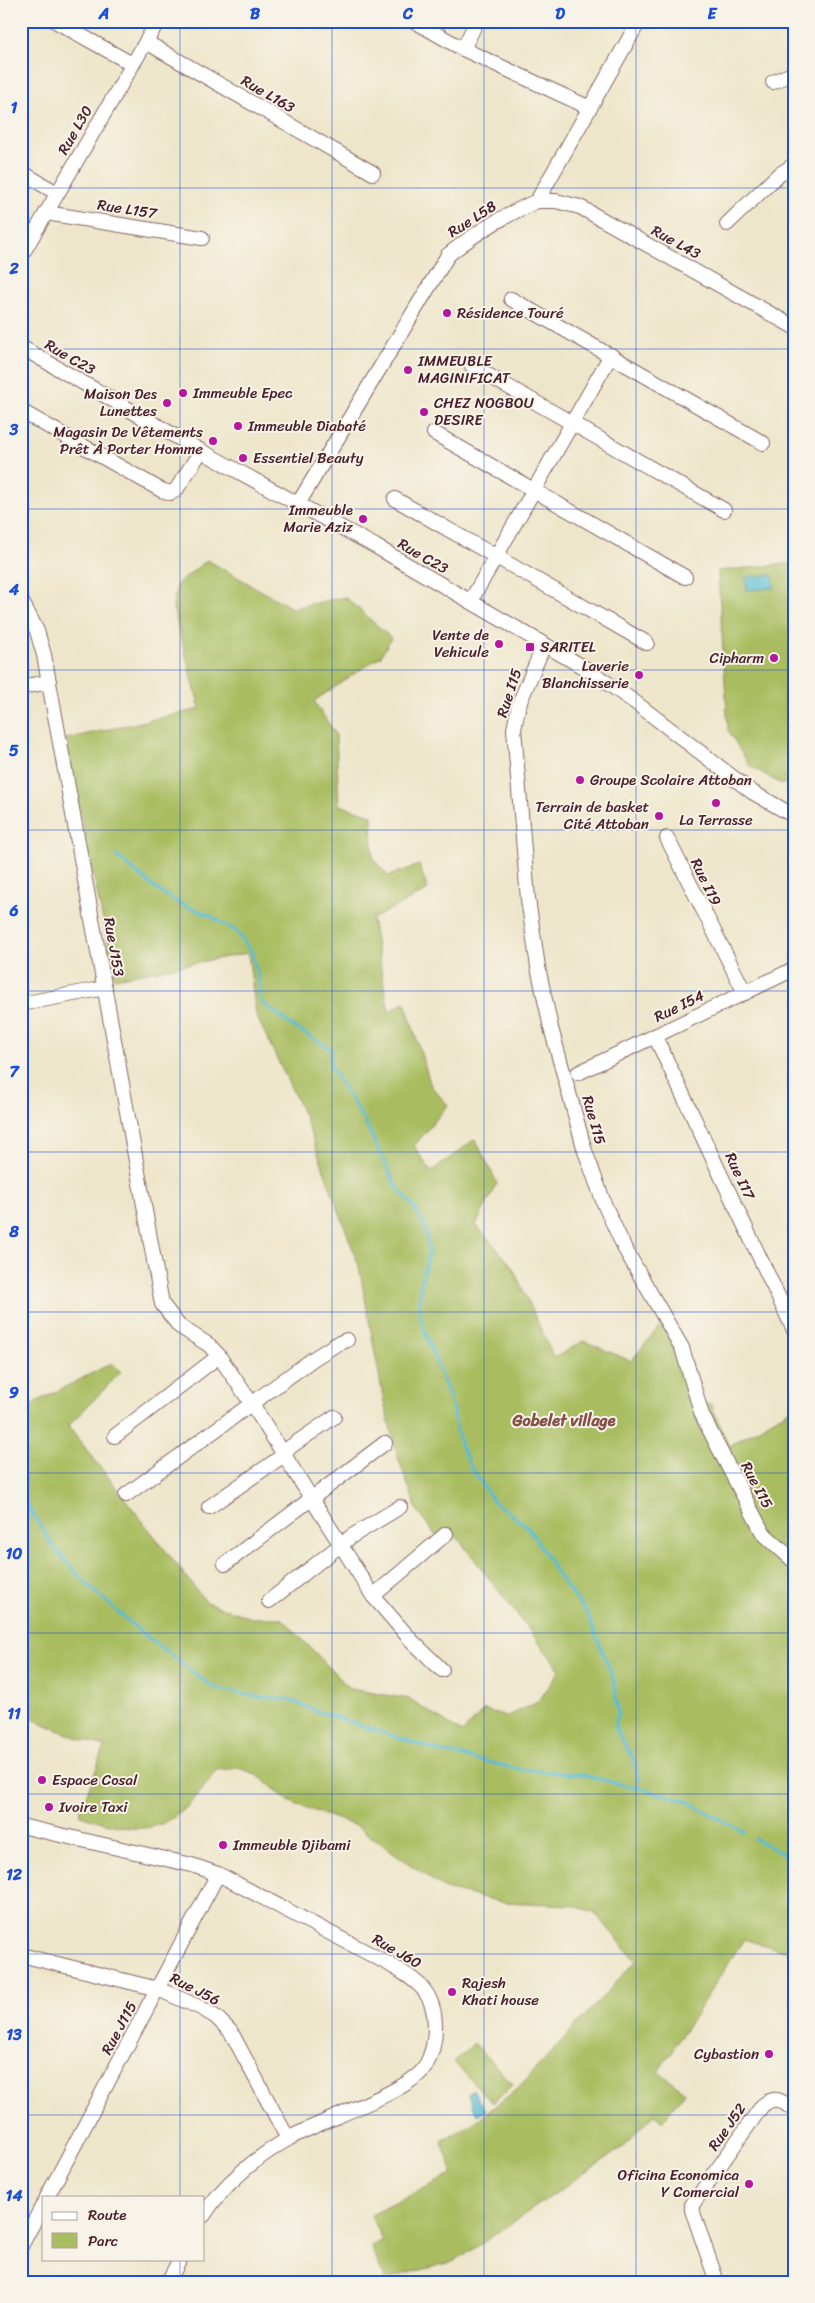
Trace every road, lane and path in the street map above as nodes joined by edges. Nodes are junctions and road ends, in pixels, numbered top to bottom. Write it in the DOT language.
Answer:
graph roads {
  1 [pos="55,21"];
  2 [pos="158,21"];
  3 [pos="414,21"];
  4 [pos="477,21"];
  5 [pos="639,21"];
  6 [pos="146,42"];
  7 [pos="463,50"];
  8 [pos="132,64"];
  9 [pos="794,73"];
  10 [pos="773,82"];
  11 [pos="590,108"];
  12 [pos="794,166"];
  13 [pos="21,172"];
  14 [pos="373,173"];
  15 [pos="57,193"];
  16 [pos="537,201"];
  17 [pos="46,213"];
  18 [pos="727,224"];
  19 [pos="202,238"];
  20 [pos="21,256"];
  21 [pos="511,299"];
  22 [pos="794,327"];
  23 [pos="21,347"];
  24 [pos="611,355"];
  25 [pos="472,366"];
  26 [pos="21,411"];
  27 [pos="572,422"];
  28 [pos="434,433"];
  29 [pos="763,443"];
  30 [pos="202,451"];
  31 [pos="533,489"];
  32 [pos="395,499"];
  33 [pos="298,504"];
  34 [pos="724,510"];
  35 [pos="495,556"];
  36 [pos="686,577"];
  37 [pos="21,600"];
  38 [pos="470,602"];
  39 [pos="647,643"];
  40 [pos="544,645"];
  41 [pos="49,682"];
  42 [pos="21,688"];
  43 [pos="794,816"];
  44 [pos="666,838"];
  45 [pos="794,969"];
  46 [pos="104,988"];
  47 [pos="745,993"];
  48 [pos="21,1004"];
  49 [pos="654,1036"];
  50 [pos="578,1073"];
  51 [pos="794,1330"];
  52 [pos="347,1340"];
  53 [pos="219,1356"];
  54 [pos="252,1404"];
  55 [pos="334,1417"];
  56 [pos="115,1436"];
  57 [pos="385,1443"];
  58 [pos="284,1455"];
  59 [pos="126,1495"];
  60 [pos="311,1500"];
  61 [pos="209,1507"];
  62 [pos="400,1507"];
  63 [pos="446,1534"];
  64 [pos="341,1545"];
  65 [pos="794,1560"];
  66 [pos="224,1564"];
  67 [pos="373,1596"];
  68 [pos="269,1601"];
  69 [pos="442,1670"];
  70 [pos="21,1826"];
  71 [pos="218,1874"];
  72 [pos="21,1955"];
  73 [pos="158,1989"];
  74 [pos="794,2110"];
  75 [pos="288,2139"];
  76 [pos="48,2196"];
  77 [pos="42,2207"];
  78 [pos="205,2213"];
  79 [pos="21,2246"];
  80 [pos="179,2260"];
  81 [pos="168,2282"];
  82 [pos="716,2282"];
  1 -- 8 [label="street"];
  2 -- 6 [label="street, Rue L30"];
  3 -- 7 [label="street"];
  4 -- 7 [label="street"];
  5 -- 11 [label="street"];
  6 -- 8 [label="street, Rue L30"];
  6 -- 14 [label="street, Rue L163"];
  7 -- 11 [label="street"];
  8 -- 15 [label="street, Rue L30"];
  9 -- 10 [label="street"];
  11 -- 16 [label="street"];
  12 -- 18 [label="street"];
  13 -- 15 [label="street"];
  15 -- 17 [label="street, Rue L30"];
  16 -- 22 [label="street, Rue L43"];
  16 -- 33 [label="street, Rue L58"];
  17 -- 19 [label="street, Rue L157"];
  17 -- 20 [label="street, Rue L30"];
  21 -- 24 [label="street"];
  23 -- 30 [label="street, Rue C23"];
  24 -- 27 [label="street"];
  24 -- 29 [label="street"];
  25 -- 27 [label="street"];
  26 -- 30 [label="street"];
  27 -- 31 [label="street"];
  27 -- 34 [label="street"];
  28 -- 31 [label="street"];
  30 -- 33 [label="street, Rue C23"];
  31 -- 35 [label="street"];
  31 -- 36 [label="street"];
  32 -- 35 [label="street"];
  33 -- 38 [label="street, Rue C23"];
  35 -- 38 [label="street"];
  35 -- 39 [label="street"];
  37 -- 41 [label="street, Rue J153"];
  38 -- 40 [label="street, Rue C23"];
  40 -- 43 [label="street, Rue C23"];
  40 -- 65 [label="street, Rue I15"];
  41 -- 42 [label="street"];
  41 -- 46 [label="street, Rue J153"];
  44 -- 47 [label="street, Rue I19"];
  45 -- 47 [label="street, Rue I54"];
  46 -- 48 [label="street"];
  46 -- 53 [label="street, Rue J153"];
  47 -- 49 [label="street, Rue I54"];
  49 -- 50 [label="street, Rue I54"];
  49 -- 51 [label="street, Rue I17"];
  52 -- 54 [label="street"];
  53 -- 54 [label="street"];
  53 -- 56 [label="street"];
  54 -- 58 [label="street"];
  54 -- 59 [label="street"];
  55 -- 58 [label="street"];
  57 -- 60 [label="street"];
  58 -- 60 [label="street"];
  58 -- 61 [label="street"];
  60 -- 64 [label="street"];
  60 -- 66 [label="street"];
  62 -- 64 [label="street"];
  63 -- 67 [label="street"];
  64 -- 67 [label="street"];
  64 -- 68 [label="street"];
  67 -- 69 [label="street"];
  70 -- 71 [label="street, Rue J60"];
  71 -- 73 [label="street, Rue J115"];
  71 -- 75 [label="street, Rue J60"];
  72 -- 73 [label="street, Rue J56"];
  73 -- 75 [label="street, Rue J56"];
  73 -- 76 [label="street, Rue J115"];
  74 -- 82 [label="street, Rue J52"];
  75 -- 78 [label="street, Rue J60"];
  77 -- 79 [label="street"];
  80 -- 81 [label="street"];
}
